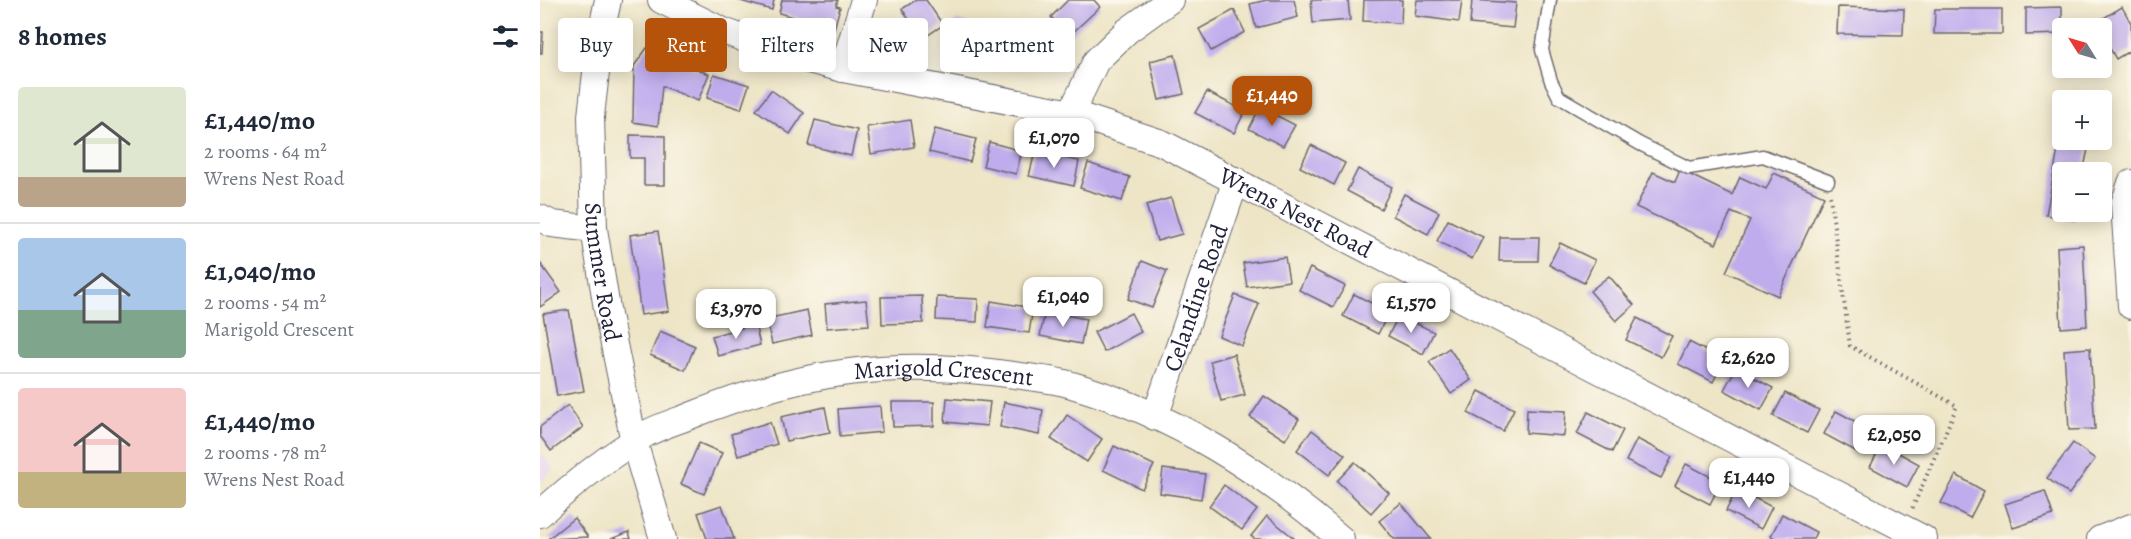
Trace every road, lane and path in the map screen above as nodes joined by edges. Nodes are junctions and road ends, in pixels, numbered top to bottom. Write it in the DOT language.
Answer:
graph roads {
  1 [pos="608,0"];
  2 [pos="662,0"];
  3 [pos="864,0"];
  4 [pos="1170,0"];
  5 [pos="1550,0"];
  6 [pos="843,69"];
  7 [pos="1071,113"];
  8 [pos="1236,180"];
  9 [pos="1828,181"];
  10 [pos="2131,183"];
  11 [pos="540,218"];
  12 [pos="594,229"];
  13 [pos="2131,293"];
  14 [pos="1155,417"];
  15 [pos="634,442"];
  16 [pos="540,514"];
  17 [pos="2131,527"];
  18 [pos="1914,533"];
  19 [pos="663,539"];
  20 [pos="1341,539"];
  21 [pos="2100,539"];
  1 -- 12 [label="street, Summer Road"];
  2 -- 6 [label="street, Wrens Nest Road"];
  3 -- 6 [label="street"];
  4 -- 7 [label="street"];
  5 -- 9 [label="lane"];
  6 -- 7 [label="street, Wrens Nest Road"];
  7 -- 8 [label="street, Wrens Nest Road"];
  8 -- 14 [label="street, Celandine Road"];
  8 -- 18 [label="street, Wrens Nest Road"];
  9 -- 18 [label="path"];
  10 -- 13 [label="street"];
  11 -- 12 [label="street"];
  12 -- 15 [label="street, Summer Road"];
  14 -- 15 [label="street, Marigold Crescent"];
  14 -- 20 [label="street, Marigold Crescent"];
  15 -- 16 [label="street, Marigold Crescent"];
  15 -- 19 [label="street, Summer Road"];
  17 -- 21 [label="street"];
}
